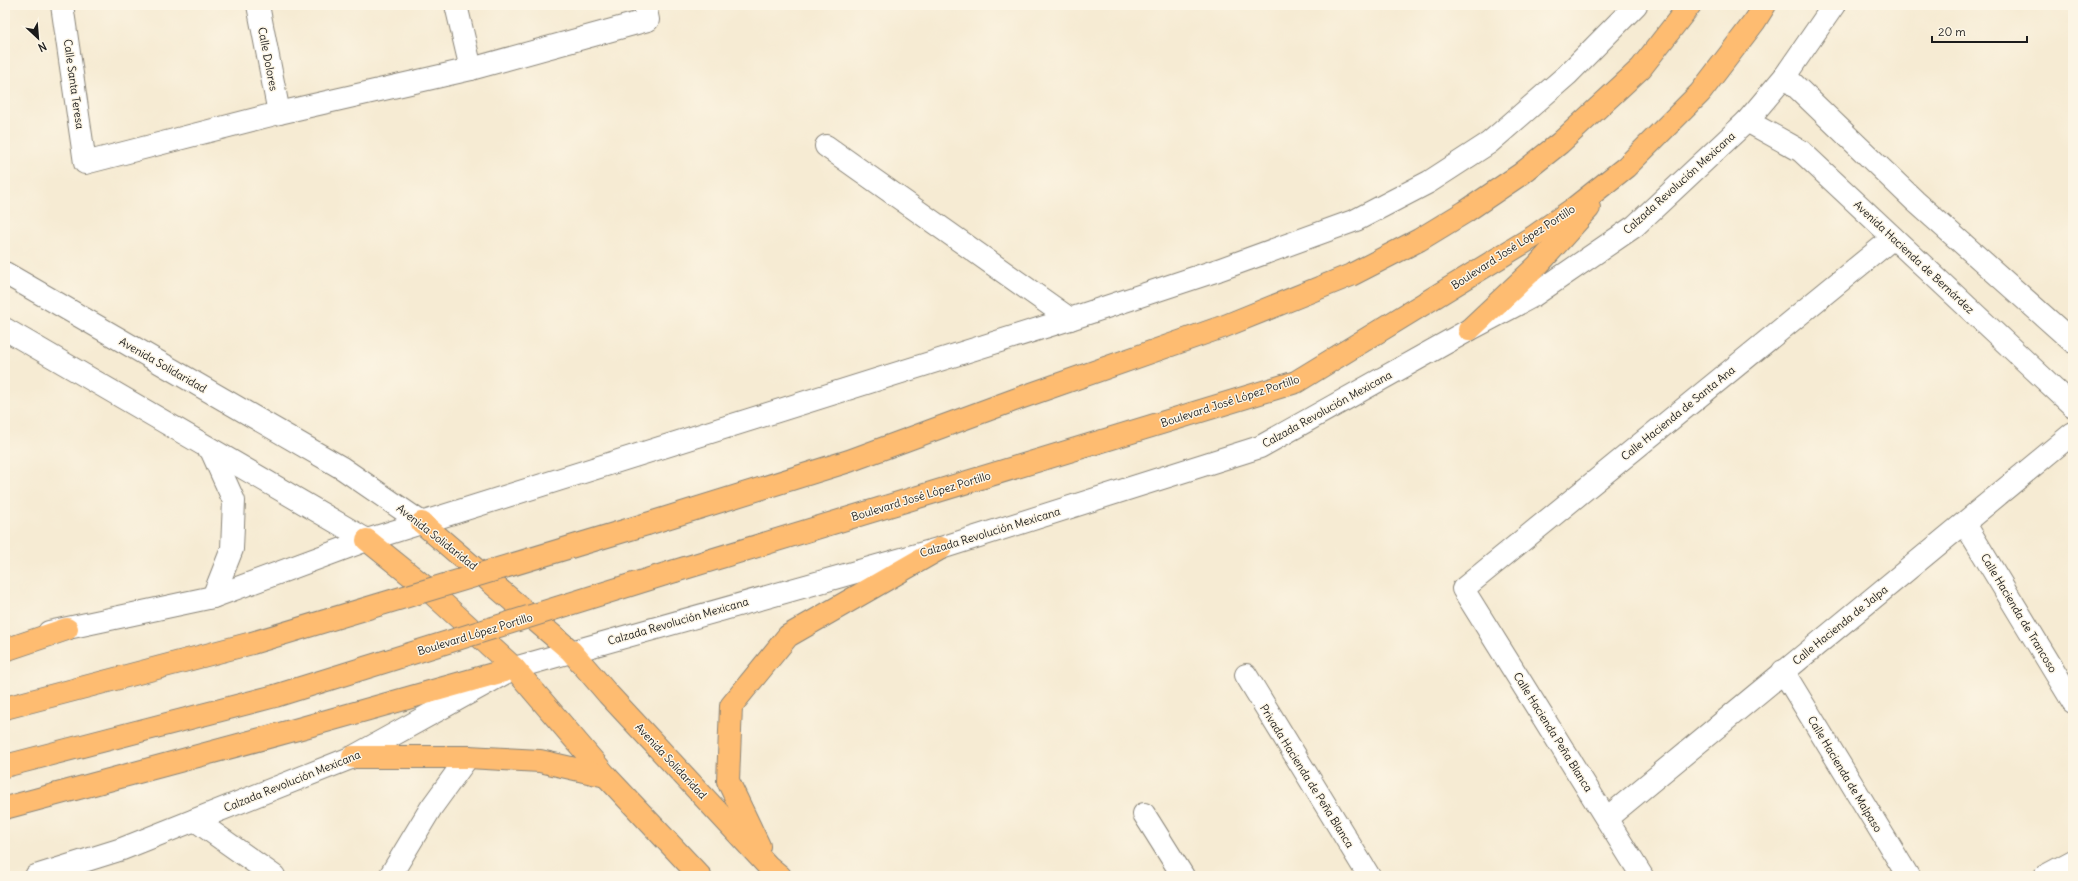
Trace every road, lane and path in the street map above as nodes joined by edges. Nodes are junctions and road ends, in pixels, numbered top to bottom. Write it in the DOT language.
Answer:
graph roads {
  1 [pos="62,5"];
  2 [pos="258,5"];
  3 [pos="456,5"];
  4 [pos="1636,5"];
  5 [pos="1690,5"];
  6 [pos="1765,5"];
  7 [pos="1834,5"];
  8 [pos="646,13"];
  9 [pos="471,69"];
  10 [pos="1785,76"];
  11 [pos="279,113"];
  12 [pos="1747,121"];
  13 [pos="826,146"];
  14 [pos="1626,167"];
  15 [pos="1893,238"];
  16 [pos="5,273"];
  17 [pos="1070,319"];
  18 [pos="5,329"];
  19 [pos="1469,330"];
  20 [pos="2073,342"];
  21 [pos="2073,406"];
  22 [pos="2073,433"];
  23 [pos="211,450"];
  24 [pos="422,523"];
  25 [pos="1965,524"];
  26 [pos="367,540"];
  27 [pos="941,548"];
  28 [pos="675,571"];
  29 [pos="1463,589"];
  30 [pos="213,597"];
  31 [pos="67,629"];
  32 [pos="5,641"];
  33 [pos="5,650"];
  34 [pos="571,651"];
  35 [pos="514,668"];
  36 [pos="1783,672"];
  37 [pos="1246,675"];
  38 [pos="2073,702"];
  39 [pos="5,708"];
  40 [pos="354,757"];
  41 [pos="468,757"];
  42 [pos="5,766"];
  43 [pos="606,776"];
  44 [pos="5,808"];
  45 [pos="1144,814"];
  46 [pos="1607,818"];
  47 [pos="195,820"];
  48 [pos="2073,861"];
  49 [pos="774,871"];
  50 [pos="42,875"];
  51 [pos="274,876"];
  52 [pos="390,876"];
  53 [pos="700,876"];
  54 [pos="1183,876"];
  55 [pos="1369,876"];
  56 [pos="1642,876"];
  57 [pos="1908,876"];
  58 [pos="2045,876"];
  1 -- 11 [label="street, Calle Santa Teresa"];
  2 -- 11 [label="street, Calle Dolores"];
  3 -- 9 [label="street"];
  4 -- 17 [label="street"];
  5 -- 39 [label="main road, bridge"];
  6 -- 14 [label="main road, Boulevard José López Portillo"];
  7 -- 10 [label="street, Calzada Revolución Mexicana"];
  8 -- 9 [label="street"];
  9 -- 11 [label="street"];
  10 -- 12 [label="street, Calzada Revolución Mexicana"];
  10 -- 20 [label="street"];
  12 -- 15 [label="street, Avenida Hacienda de Bernárdez"];
  12 -- 19 [label="street, Calzada Revolución Mexicana"];
  13 -- 17 [label="street"];
  14 -- 19 [label="main road"];
  14 -- 28 [label="main road, Boulevard José López Portillo"];
  15 -- 21 [label="street, Avenida Hacienda de Bernárdez"];
  15 -- 29 [label="street, Calle Hacienda de Santa Ana"];
  16 -- 24 [label="street, Avenida Solidaridad"];
  17 -- 24 [label="street"];
  18 -- 23 [label="street"];
  19 -- 27 [label="street, Calzada Revolución Mexicana"];
  22 -- 25 [label="street, Calle Hacienda de Jalpa"];
  23 -- 26 [label="street"];
  23 -- 30 [label="street"];
  24 -- 26 [label="street"];
  24 -- 34 [label="main road, Avenida Solidaridad"];
  25 -- 36 [label="street, Calle Hacienda de Jalpa"];
  25 -- 38 [label="street, Calle Hacienda de Trancoso"];
  26 -- 30 [label="street"];
  26 -- 35 [label="main road"];
  27 -- 34 [label="street, Calzada Revolución Mexicana"];
  27 -- 49 [label="main road"];
  28 -- 42 [label="main road, Boulevard López Portillo, bridge"];
  29 -- 46 [label="street, Calle Hacienda Peña Blanca"];
  30 -- 31 [label="street"];
  31 -- 32 [label="street"];
  31 -- 33 [label="main road"];
  34 -- 35 [label="street, Calzada Revolución Mexicana"];
  34 -- 49 [label="main road, Avenida Solidaridad"];
  35 -- 40 [label="street, Calzada Revolución Mexicana"];
  35 -- 43 [label="main road"];
  35 -- 44 [label="main road"];
  36 -- 46 [label="street, Calle Hacienda de Jalpa"];
  36 -- 57 [label="street, Calle Hacienda de Malpaso"];
  37 -- 55 [label="street, Privada Hacienda de Peña Blanca"];
  40 -- 41 [label="main road"];
  40 -- 47 [label="street, Calzada Revolución Mexicana"];
  41 -- 43 [label="main road"];
  41 -- 52 [label="street"];
  43 -- 53 [label="main road"];
  45 -- 54 [label="street"];
  46 -- 56 [label="street, Calle Hacienda Peña Blanca"];
  47 -- 50 [label="street, Calzada Revolución Mexicana"];
  47 -- 51 [label="street"];
  48 -- 58 [label="street"];
}
